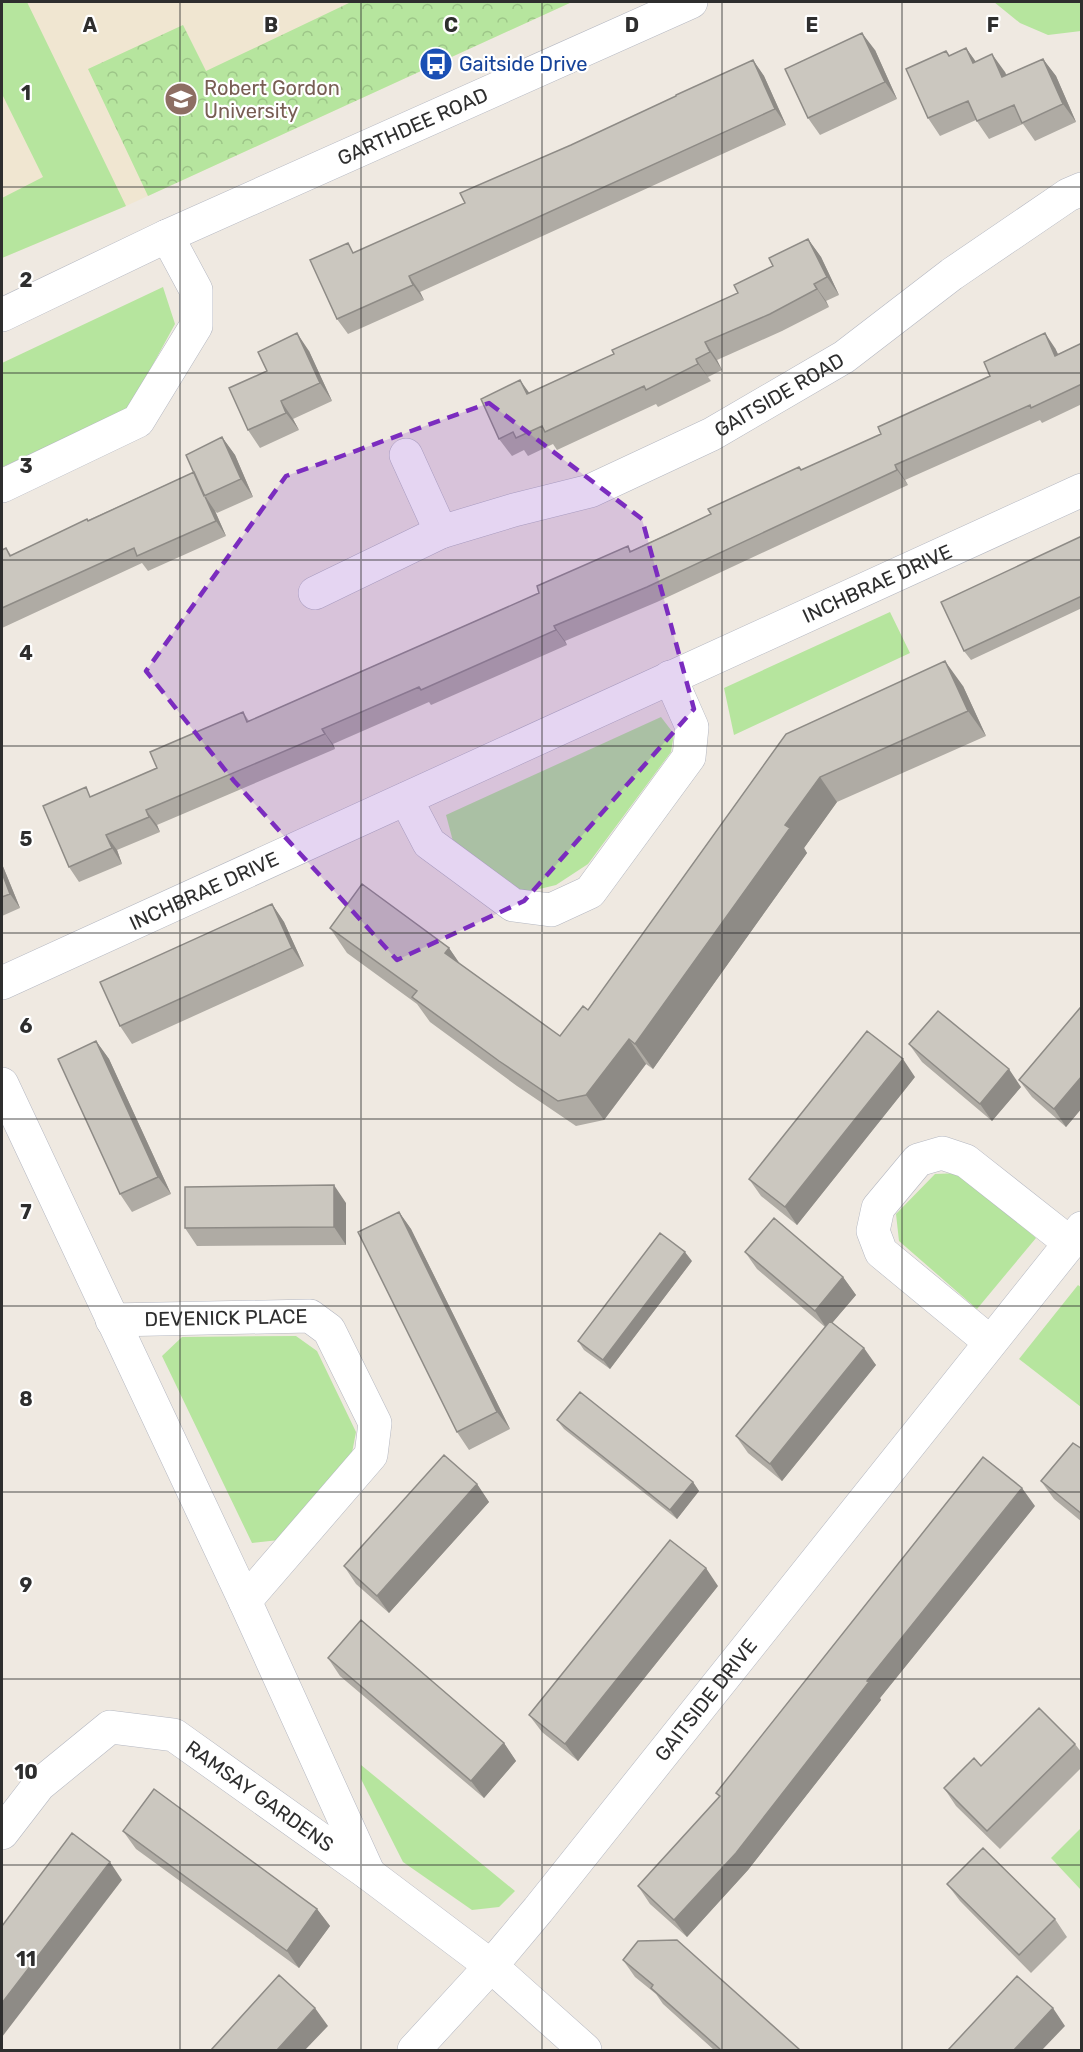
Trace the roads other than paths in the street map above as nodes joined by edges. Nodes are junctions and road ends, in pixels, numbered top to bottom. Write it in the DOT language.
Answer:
graph roads {
  1 [pos="691,2"];
  2 [pos="1082,189"];
  3 [pos="167,236"];
  4 [pos="2,315"];
  5 [pos="406,455"];
  6 [pos="2,486"];
  7 [pos="1082,490"];
  8 [pos="441,532"];
  9 [pos="315,593"];
  10 [pos="670,677"];
  11 [pos="406,799"];
  12 [pos="2,983"];
  13 [pos="2,1084"];
  14 [pos="1076,1236"];
  15 [pos="112,1320"];
  16 [pos="990,1342"];
  17 [pos="245,1601"];
  18 [pos="2,1833"];
  19 [pos="369,1874"];
  20 [pos="491,1966"];
  21 [pos="414,2050"];
  22 [pos="585,2050"];
  1 -- 3 [label="street, GARTHDEE ROAD"];
  2 -- 8 [label="street, GAITSIDE ROAD"];
  3 -- 4 [label="street, GARTHDEE ROAD"];
  3 -- 6 [label="street"];
  5 -- 8 [label="street"];
  7 -- 10 [label="street, INCHBRAE DRIVE"];
  8 -- 9 [label="street, GAITSIDE ROAD"];
  10 -- 11 [label="street, INCHBRAE DRIVE"];
  10 -- 11 [label="street"];
  11 -- 12 [label="street, INCHBRAE DRIVE"];
  13 -- 15 [label="street, DEVENICK PLACE"];
  14 -- 16 [label="street, GAITSIDE DRIVE"];
  14 -- 16 [label="street, GAITSIDE DRIVE"];
  15 -- 17 [label="street, DEVENICK PLACE"];
  15 -- 17 [label="street, DEVENICK PLACE"];
  16 -- 20 [label="street, GAITSIDE DRIVE"];
  17 -- 19 [label="street, DEVENICK PLACE"];
  18 -- 19 [label="street, RAMSAY GARDENS"];
  19 -- 20 [label="street, RAMSAY GARDENS"];
  20 -- 21 [label="street, GAITSIDE DRIVE"];
  20 -- 22 [label="street, RAMSAY GARDENS"];
}
